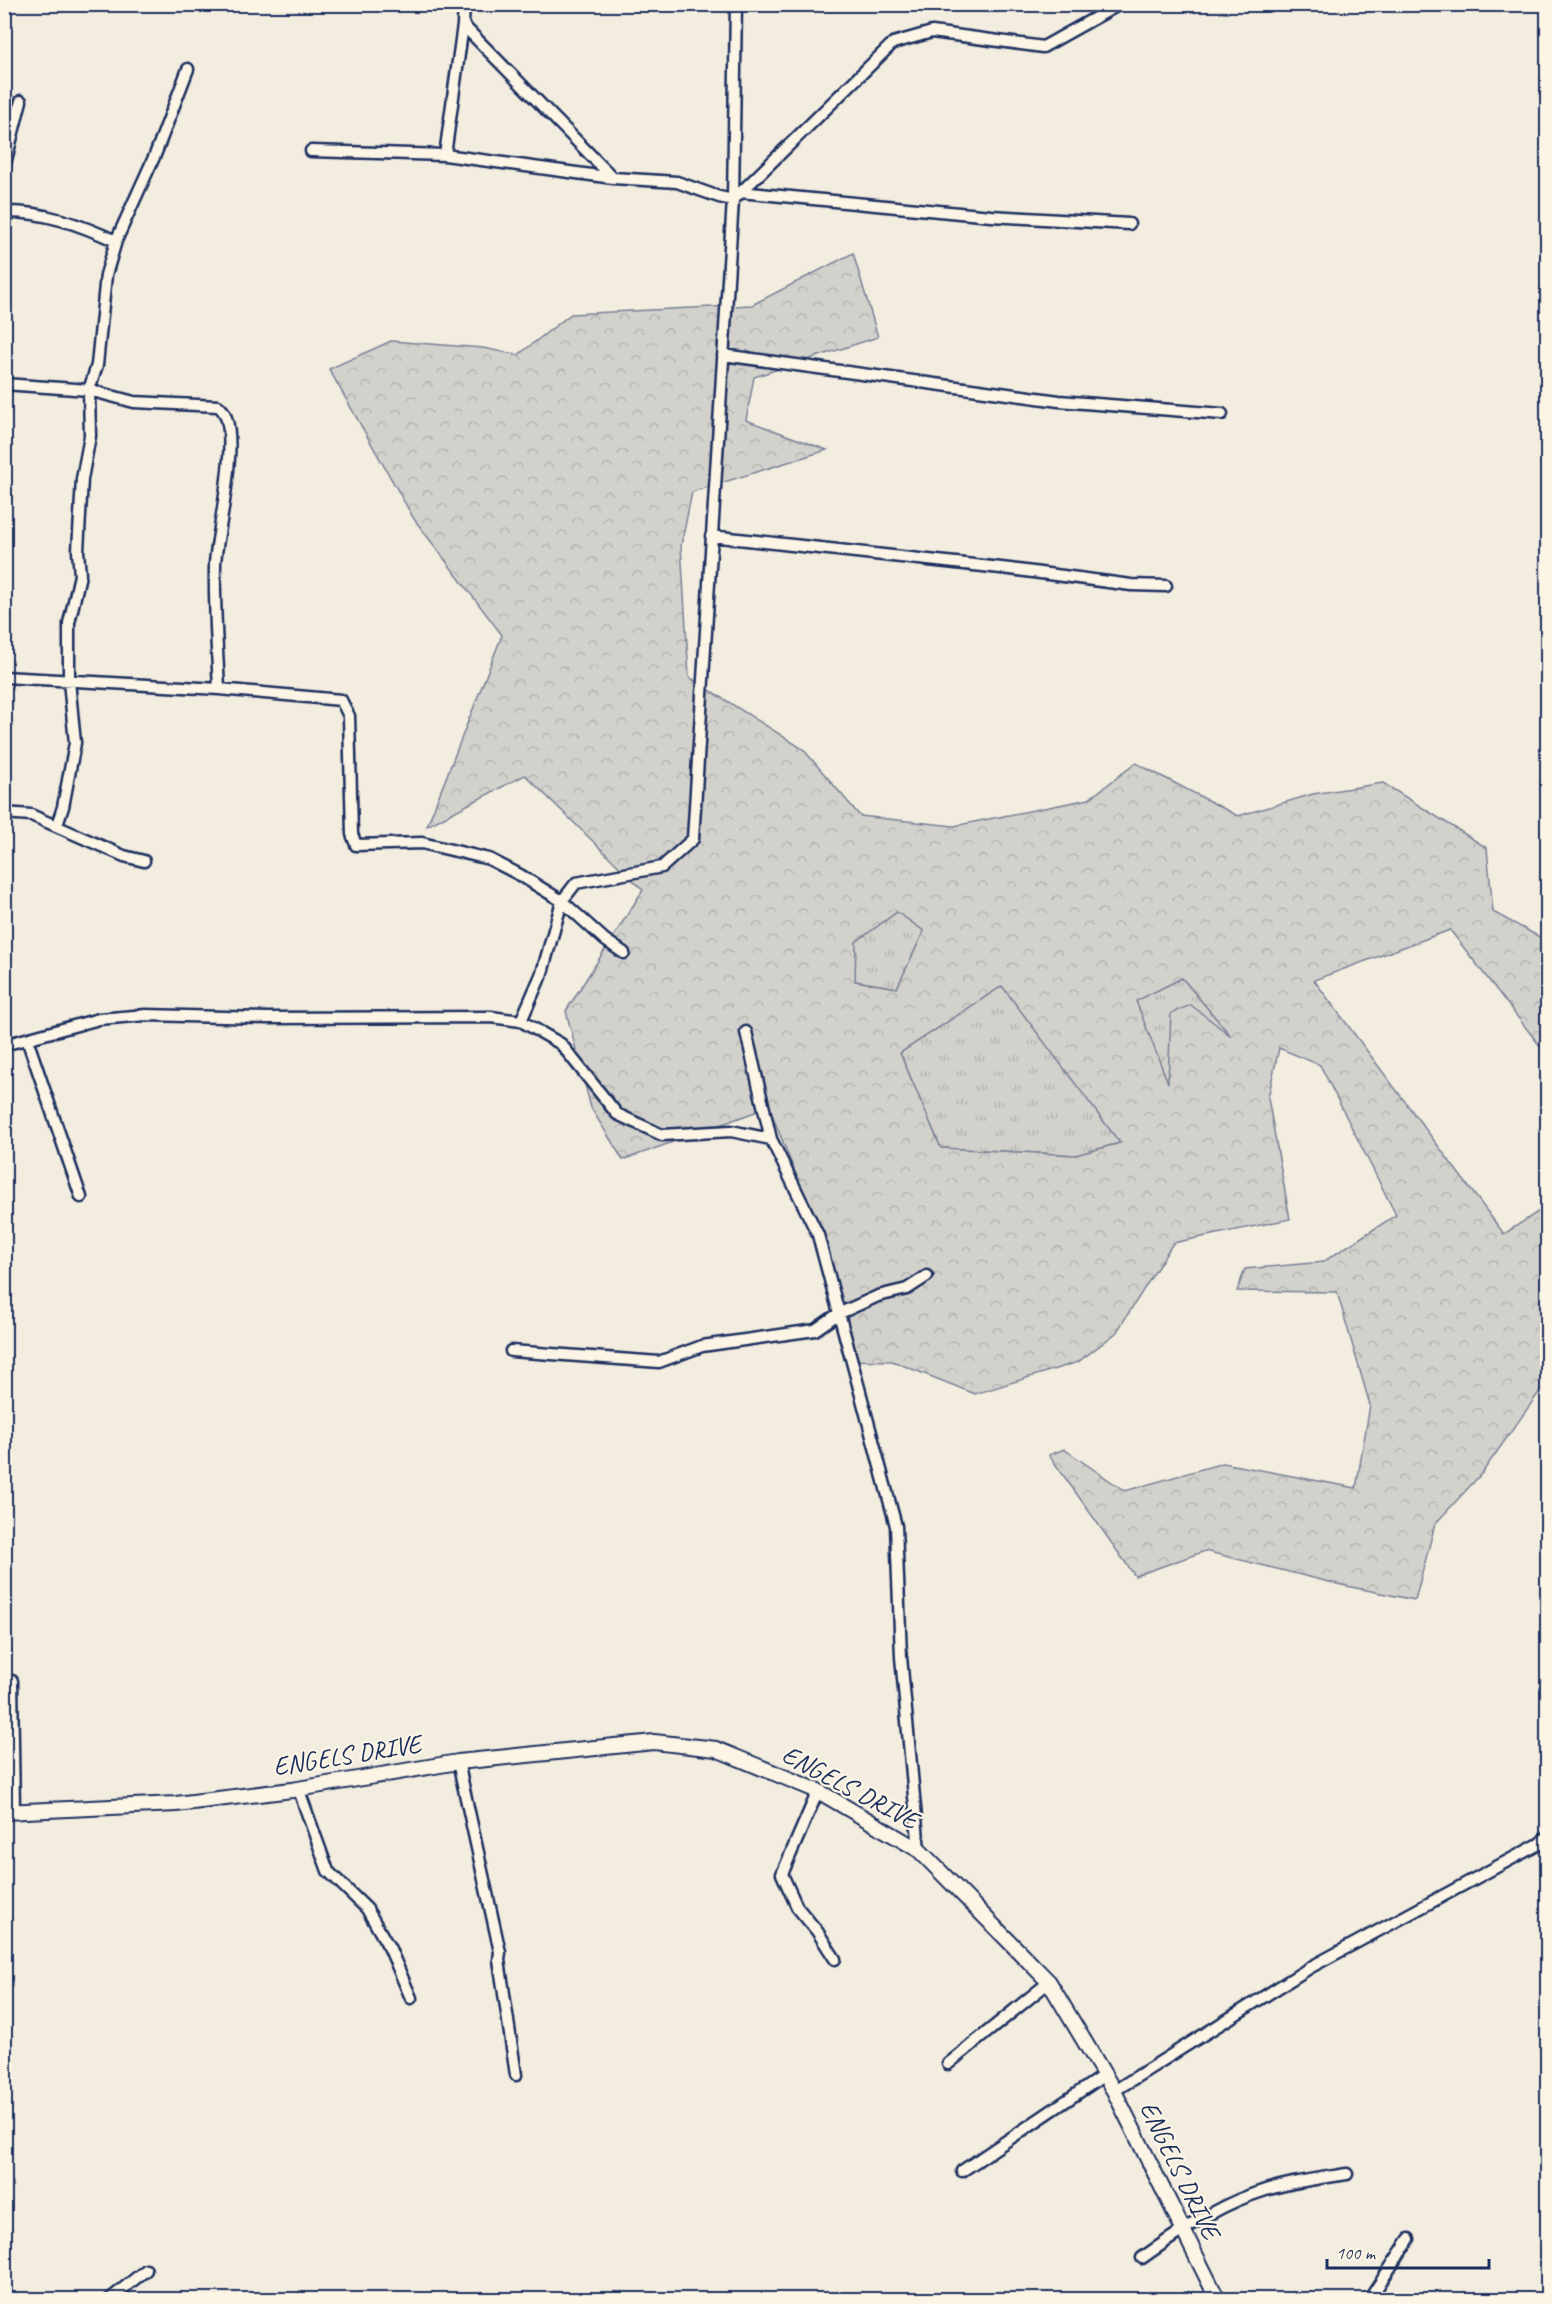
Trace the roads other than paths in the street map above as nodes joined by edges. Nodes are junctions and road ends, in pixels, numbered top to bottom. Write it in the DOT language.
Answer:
graph roads {
  1 [pos="464,4"];
  2 [pos="736,4"];
  3 [pos="1120,4"];
  4 [pos="463,25"];
  5 [pos="188,69"];
  6 [pos="21,101"];
  7 [pos="311,151"];
  8 [pos="445,155"];
  9 [pos="4,168"];
  10 [pos="613,178"];
  11 [pos="736,196"];
  12 [pos="4,212"];
  13 [pos="1129,224"];
  14 [pos="116,241"];
  15 [pos="723,355"];
  16 [pos="4,384"];
  17 [pos="89,390"];
  18 [pos="1222,414"];
  19 [pos="711,536"];
  20 [pos="1166,586"];
  21 [pos="4,677"];
  22 [pos="69,681"];
  23 [pos="219,689"];
  24 [pos="4,813"];
  25 [pos="57,825"];
  26 [pos="144,861"];
  27 [pos="562,901"];
  28 [pos="624,953"];
  29 [pos="521,1021"];
  30 [pos="746,1032"];
  31 [pos="27,1040"];
  32 [pos="4,1045"];
  33 [pos="771,1139"];
  34 [pos="81,1197"];
  35 [pos="927,1276"];
  36 [pos="838,1314"];
  37 [pos="511,1351"];
  38 [pos="12,1681"];
  39 [pos="458,1762"];
  40 [pos="298,1788"];
  41 [pos="818,1791"];
  42 [pos="9,1811"];
  43 [pos="1548,1836"];
  44 [pos="919,1850"];
  45 [pos="835,1959"];
  46 [pos="1049,1982"];
  47 [pos="411,1998"];
  48 [pos="948,2064"];
  49 [pos="516,2075"];
  50 [pos="1103,2076"];
  51 [pos="1114,2091"];
  52 [pos="962,2171"];
  53 [pos="1347,2174"];
  54 [pos="1182,2229"];
  55 [pos="1409,2239"];
  56 [pos="1143,2258"];
  57 [pos="146,2270"];
  58 [pos="4,2294"];
  59 [pos="8,2300"];
  60 [pos="109,2300"];
  61 [pos="1218,2300"];
  62 [pos="1369,2300"];
  1 -- 4 [label="street"];
  2 -- 11 [label="street"];
  3 -- 11 [label="street"];
  4 -- 8 [label="street"];
  4 -- 10 [label="street"];
  5 -- 14 [label="street"];
  6 -- 9 [label="street"];
  7 -- 8 [label="street"];
  8 -- 10 [label="street"];
  10 -- 11 [label="street"];
  11 -- 13 [label="street"];
  11 -- 15 [label="street"];
  12 -- 14 [label="street"];
  14 -- 17 [label="street"];
  15 -- 18 [label="street"];
  15 -- 19 [label="street"];
  16 -- 17 [label="street"];
  17 -- 22 [label="street"];
  17 -- 23 [label="street"];
  19 -- 20 [label="street"];
  19 -- 27 [label="street"];
  21 -- 22 [label="street"];
  22 -- 23 [label="street"];
  22 -- 25 [label="street"];
  23 -- 27 [label="street"];
  24 -- 25 [label="street"];
  25 -- 26 [label="street"];
  27 -- 28 [label="street"];
  27 -- 29 [label="street"];
  29 -- 31 [label="street"];
  29 -- 33 [label="street"];
  30 -- 33 [label="street"];
  31 -- 32 [label="street"];
  31 -- 34 [label="street"];
  33 -- 36 [label="street"];
  35 -- 36 [label="street"];
  36 -- 37 [label="street"];
  36 -- 44 [label="street"];
  38 -- 42 [label="street"];
  39 -- 40 [label="street, ENGELS DRIVE"];
  39 -- 41 [label="street, ENGELS DRIVE"];
  39 -- 49 [label="street"];
  40 -- 42 [label="street, ENGELS DRIVE"];
  40 -- 47 [label="street"];
  41 -- 44 [label="street, ENGELS DRIVE"];
  41 -- 45 [label="street"];
  43 -- 51 [label="street"];
  44 -- 46 [label="street, ENGELS DRIVE"];
  46 -- 48 [label="street"];
  46 -- 50 [label="street, ENGELS DRIVE"];
  50 -- 51 [label="street, ENGELS DRIVE"];
  50 -- 52 [label="street"];
  51 -- 54 [label="street, ENGELS DRIVE"];
  53 -- 54 [label="street"];
  54 -- 56 [label="street"];
  54 -- 61 [label="street, ENGELS DRIVE"];
  55 -- 62 [label="street"];
  57 -- 60 [label="street"];
  58 -- 59 [label="street"];
}
